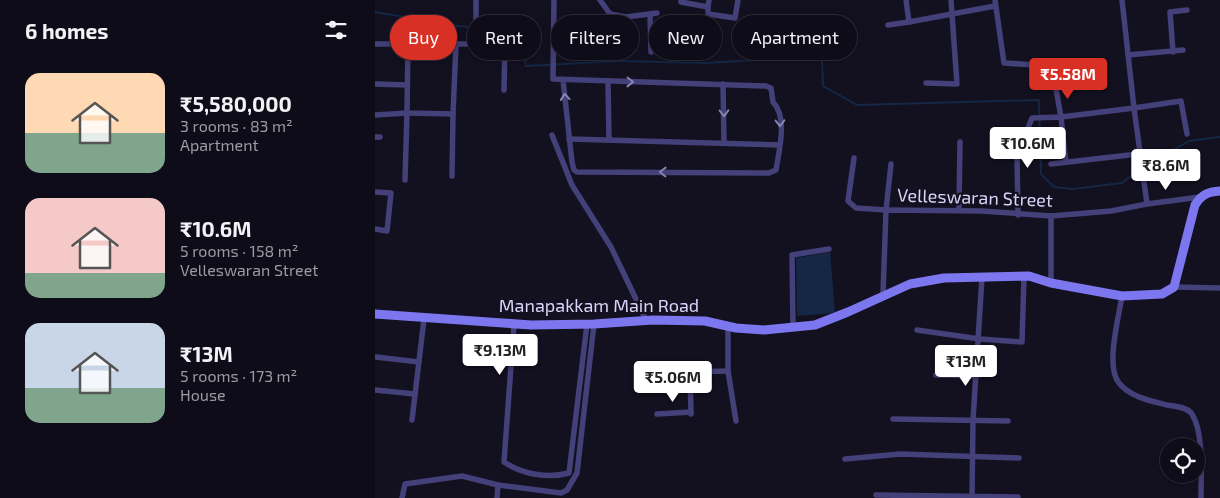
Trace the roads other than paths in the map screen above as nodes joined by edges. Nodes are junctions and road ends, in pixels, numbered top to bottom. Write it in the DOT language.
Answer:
graph roads {
  1 [pos="476,0"];
  2 [pos="554,0"];
  3 [pos="600,0"];
  4 [pos="681,0"];
  5 [pos="709,0"];
  6 [pos="738,0"];
  7 [pos="906,0"];
  8 [pos="951,0"];
  9 [pos="1122,0"];
  10 [pos="995,3"];
  11 [pos="708,7"];
  12 [pos="1187,10"];
  13 [pos="657,13"];
  14 [pos="951,13"];
  15 [pos="610,14"];
  16 [pos="476,15"];
  17 [pos="649,15"];
  18 [pos="650,15"];
  19 [pos="909,22"];
  20 [pos="888,25"];
  21 [pos="375,44"];
  22 [pos="390,44"];
  23 [pos="1183,50"];
  24 [pos="1173,52"];
  25 [pos="1128,55"];
  26 [pos="408,60"];
  27 [pos="455,60"];
  28 [pos="505,60"];
  29 [pos="563,80"];
  30 [pos="608,81"];
  31 [pos="926,83"];
  32 [pos="375,84"];
  33 [pos="723,84"];
  34 [pos="407,85"];
  35 [pos="504,90"];
  36 [pos="1133,108"];
  37 [pos="407,113"];
  38 [pos="375,114"];
  39 [pos="453,114"];
  40 [pos="1061,117"];
  41 [pos="1187,134"];
  42 [pos="553,135"];
  43 [pos="569,139"];
  44 [pos="609,140"];
  45 [pos="960,142"];
  46 [pos="724,143"];
  47 [pos="779,145"];
  48 [pos="1138,154"];
  49 [pos="854,158"];
  50 [pos="1066,162"];
  51 [pos="891,164"];
  52 [pos="1051,164"];
  53 [pos="452,176"];
  54 [pos="405,180"];
  55 [pos="1220,191"];
  56 [pos="375,192"];
  57 [pos="1200,197"];
  58 [pos="1147,204"];
  59 [pos="886,210"];
  60 [pos="959,210"];
  61 [pos="1018,215"];
  62 [pos="1051,216"];
  63 [pos="375,230"];
  64 [pos="829,249"];
  65 [pos="982,277"];
  66 [pos="1024,277"];
  67 [pos="1051,283"];
  68 [pos="1174,287"];
  69 [pos="1220,288"];
  70 [pos="883,294"];
  71 [pos="1122,296"];
  72 [pos="375,314"];
  73 [pos="424,319"];
  74 [pos="646,320"];
  75 [pos="591,324"];
  76 [pos="514,325"];
  77 [pos="728,326"];
  78 [pos="793,328"];
  79 [pos="917,330"];
  80 [pos="980,339"];
  81 [pos="376,357"];
  82 [pos="419,362"];
  83 [pos="728,371"];
  84 [pos="936,375"];
  85 [pos="977,376"];
  86 [pos="656,385"];
  87 [pos="691,388"];
  88 [pos="375,390"];
  89 [pos="415,394"];
  90 [pos="657,414"];
  91 [pos="893,419"];
  92 [pos="412,420"];
  93 [pos="973,420"];
  94 [pos="735,421"];
  95 [pos="1008,421"];
  96 [pos="973,456"];
  97 [pos="1019,458"];
  98 [pos="845,459"];
  99 [pos="498,485"];
  100 [pos="876,495"];
  101 [pos="561,496"];
  102 [pos="972,496"];
  103 [pos="1018,497"];
  104 [pos="402,498"];
  105 [pos="497,498"];
  106 [pos="1201,498"];
  1 -- 16 [label="street"];
  2 -- 29 [label="street"];
  3 -- 15 [label="street"];
  4 -- 11 [label="street"];
  5 -- 11 [label="street"];
  6 -- 11 [label="street"];
  7 -- 19 [label="street"];
  8 -- 14 [label="street"];
  9 -- 25 [label="street"];
  10 -- 14 [label="street"];
  10 -- 40 [label="street"];
  12 -- 24 [label="street"];
  13 -- 18 [label="street"];
  14 -- 19 [label="street"];
  14 -- 31 [label="street"];
  15 -- 17 [label="street"];
  19 -- 20 [label="street"];
  21 -- 22 [label="street"];
  23 -- 24 [label="street"];
  24 -- 25 [label="street"];
  25 -- 36 [label="street"];
  26 -- 34 [label="street"];
  27 -- 39 [label="street"];
  28 -- 35 [label="street"];
  29 -- 30 [label="street"];
  43 -- 29 [label="street, one-way"];
  30 -- 33 [label="street, one-way"];
  30 -- 44 [label="street"];
  32 -- 34 [label="street"];
  33 -- 46 [label="street, one-way"];
  33 -- 47 [label="street, one-way"];
  34 -- 37 [label="street"];
  36 -- 40 [label="street"];
  36 -- 41 [label="street"];
  36 -- 48 [label="street"];
  37 -- 38 [label="street"];
  37 -- 39 [label="street"];
  37 -- 54 [label="street"];
  39 -- 53 [label="street"];
  40 -- 50 [label="street"];
  40 -- 61 [label="street"];
  42 -- 74 [label="street"];
  43 -- 44 [label="street"];
  47 -- 43 [label="street, one-way"];
  44 -- 46 [label="street"];
  45 -- 60 [label="street"];
  46 -- 47 [label="street"];
  48 -- 50 [label="street"];
  48 -- 58 [label="street"];
  49 -- 59 [label="street"];
  50 -- 52 [label="street"];
  51 -- 59 [label="street"];
  55 -- 57 [label="main road"];
  56 -- 63 [label="street"];
  57 -- 58 [label="street, Velleswaran Street"];
  57 -- 68 [label="main road"];
  58 -- 62 [label="street, Velleswaran Street"];
  59 -- 60 [label="street, Velleswaran Street"];
  59 -- 70 [label="street, Velleswaran Street"];
  60 -- 61 [label="street, Velleswaran Street"];
  61 -- 62 [label="street, Velleswaran Street"];
  62 -- 67 [label="street"];
  64 -- 78 [label="street"];
  65 -- 66 [label="main road, Manapakkam Main Road"];
  65 -- 70 [label="main road, Manapakkam Main Road"];
  65 -- 80 [label="street"];
  66 -- 67 [label="main road, Manapakkam Main Road"];
  66 -- 80 [label="street"];
  67 -- 71 [label="main road, Manapakkam Main Road"];
  68 -- 69 [label="street"];
  68 -- 71 [label="main road, Manapakkam Main Road"];
  70 -- 78 [label="main road, Manapakkam Main Road"];
  71 -- 106 [label="street"];
  72 -- 73 [label="main road, Manapakkam Main Road"];
  73 -- 76 [label="main road, Manapakkam Main Road"];
  73 -- 82 [label="street"];
  74 -- 75 [label="main road, Manapakkam Main Road"];
  74 -- 77 [label="main road, Manapakkam Main Road"];
  75 -- 76 [label="main road, Manapakkam Main Road"];
  75 -- 76 [label="street"];
  75 -- 101 [label="street"];
  77 -- 78 [label="main road, Manapakkam Main Road"];
  77 -- 83 [label="street"];
  79 -- 80 [label="street"];
  80 -- 85 [label="street"];
  81 -- 82 [label="street"];
  82 -- 89 [label="street"];
  83 -- 87 [label="street"];
  83 -- 94 [label="street"];
  84 -- 85 [label="street"];
  85 -- 93 [label="street"];
  86 -- 87 [label="street"];
  87 -- 90 [label="street"];
  88 -- 89 [label="street"];
  89 -- 92 [label="street"];
  91 -- 93 [label="street"];
  93 -- 95 [label="street"];
  93 -- 96 [label="street"];
  96 -- 97 [label="street"];
  96 -- 98 [label="street"];
  96 -- 102 [label="street"];
  99 -- 101 [label="street"];
  99 -- 104 [label="street"];
  99 -- 105 [label="street"];
  100 -- 102 [label="street"];
  102 -- 103 [label="street"];
}
